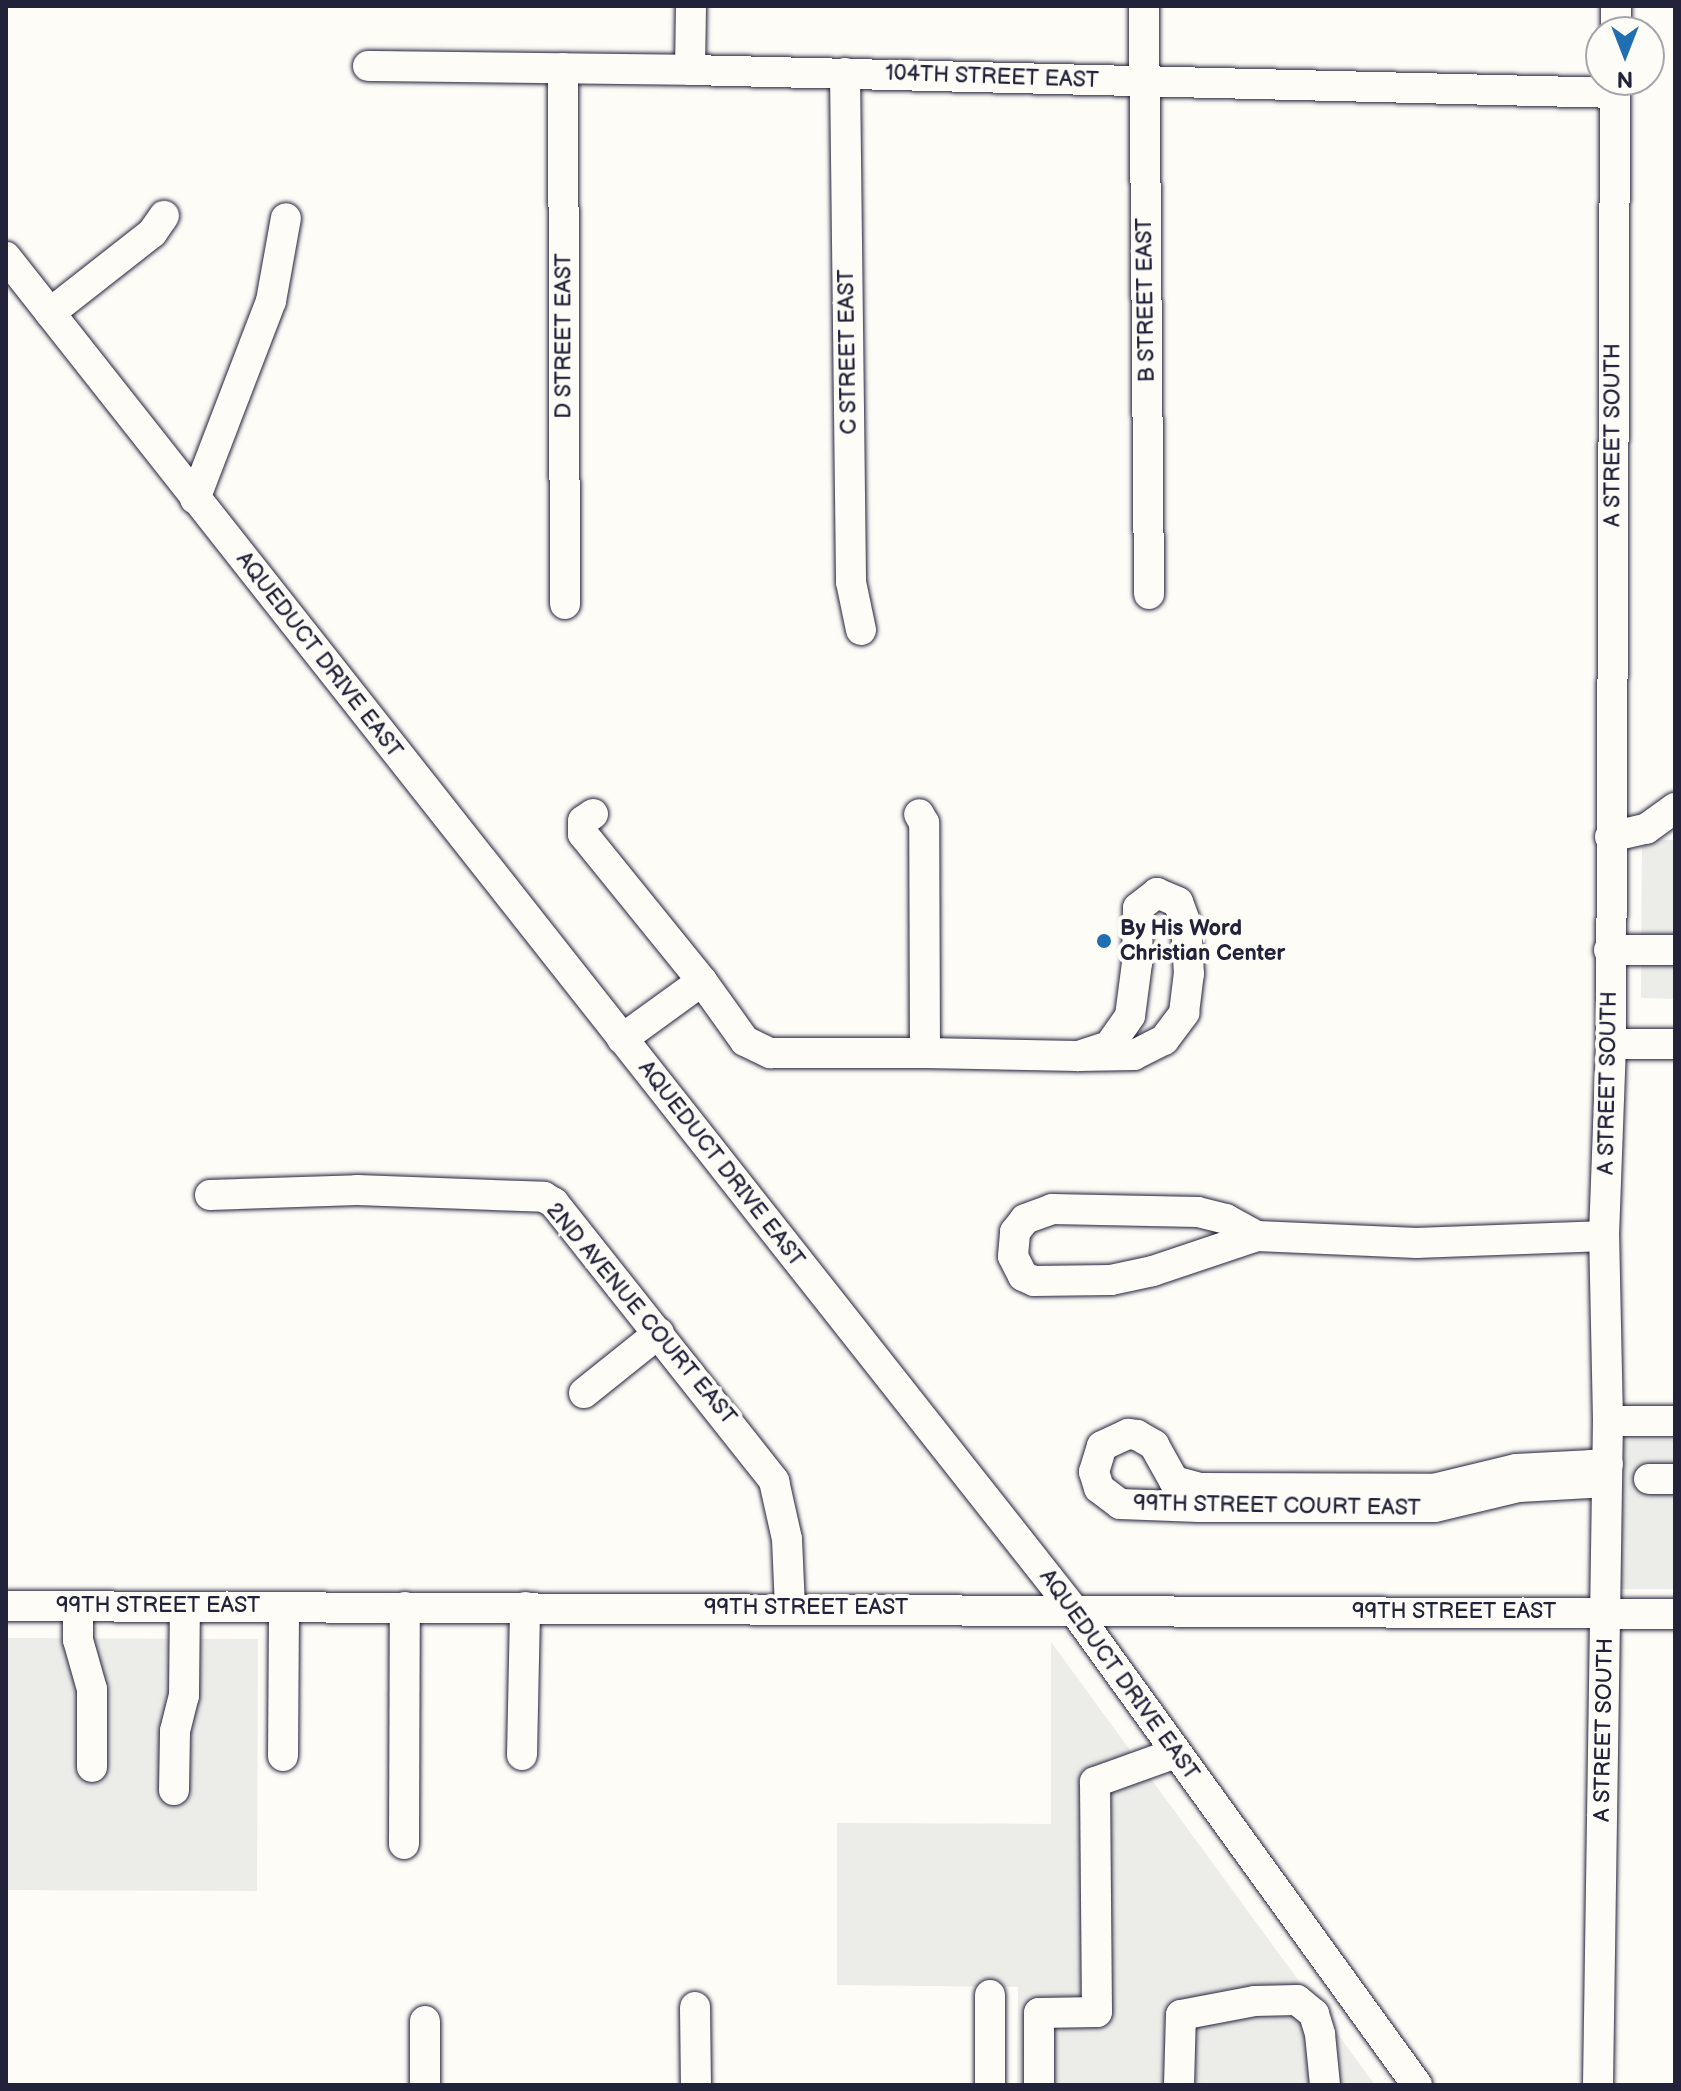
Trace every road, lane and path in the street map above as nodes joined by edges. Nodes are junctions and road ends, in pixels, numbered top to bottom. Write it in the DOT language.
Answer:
graph roads {
  1 [pos="691,6"];
  2 [pos="1144,6"];
  3 [pos="368,66"];
  4 [pos="563,68"];
  5 [pos="690,70"];
  6 [pos="845,73"];
  7 [pos="1144,82"];
  8 [pos="1585,87"];
  9 [pos="1615,96"];
  10 [pos="164,216"];
  11 [pos="286,218"];
  12 [pos="6,257"];
  13 [pos="50,313"];
  14 [pos="195,499"];
  15 [pos="1149,594"];
  16 [pos="565,604"];
  17 [pos="861,630"];
  18 [pos="1675,808"];
  19 [pos="593,814"];
  20 [pos="919,814"];
  21 [pos="1610,837"];
  22 [pos="1609,950"];
  23 [pos="1675,950"];
  24 [pos="702,981"];
  25 [pos="622,1039"];
  26 [pos="1611,1044"];
  27 [pos="1675,1044"];
  28 [pos="925,1053"];
  29 [pos="1078,1056"];
  30 [pos="210,1195"];
  31 [pos="1257,1236"];
  32 [pos="1604,1236"];
  33 [pos="659,1333"];
  34 [pos="584,1393"];
  35 [pos="1608,1421"];
  36 [pos="1675,1421"];
  37 [pos="1608,1473"];
  38 [pos="6,1606"];
  39 [pos="78,1607"];
  40 [pos="185,1607"];
  41 [pos="284,1607"];
  42 [pos="405,1607"];
  43 [pos="525,1607"];
  44 [pos="790,1607"];
  45 [pos="1073,1609"];
  46 [pos="1606,1614"];
  47 [pos="1675,1614"];
  48 [pos="1176,1753"];
  49 [pos="522,1755"];
  50 [pos="283,1756"];
  51 [pos="92,1767"];
  52 [pos="174,1790"];
  53 [pos="404,1844"];
  54 [pos="1350,1993"];
  55 [pos="990,1995"];
  56 [pos="695,2007"];
  57 [pos="1314,2014"];
  58 [pos="425,2021"];
  59 [pos="425,2085"];
  60 [pos="696,2085"];
  61 [pos="990,2085"];
  62 [pos="1039,2085"];
  63 [pos="1179,2085"];
  64 [pos="1325,2085"];
  65 [pos="1417,2085"];
  66 [pos="1598,2085"];
  1 -- 5 [label="street"];
  2 -- 7 [label="street, B STREET EAST"];
  3 -- 4 [label="street, 104TH STREET EAST"];
  4 -- 5 [label="street, 104TH STREET EAST"];
  4 -- 16 [label="street, D STREET EAST"];
  5 -- 6 [label="street, 104TH STREET EAST"];
  6 -- 7 [label="street, 104TH STREET EAST"];
  6 -- 17 [label="street, C STREET EAST"];
  7 -- 8 [label="street, 104TH STREET EAST"];
  7 -- 15 [label="street, B STREET EAST"];
  9 -- 21 [label="street, A STREET SOUTH"];
  10 -- 13 [label="street"];
  11 -- 14 [label="street"];
  12 -- 13 [label="street, AQUEDUCT DRIVE EAST"];
  13 -- 14 [label="street, AQUEDUCT DRIVE EAST"];
  14 -- 25 [label="street, AQUEDUCT DRIVE EAST"];
  18 -- 21 [label="street"];
  19 -- 24 [label="street"];
  20 -- 28 [label="street"];
  21 -- 22 [label="street, A STREET SOUTH"];
  22 -- 23 [label="street"];
  22 -- 26 [label="street, A STREET SOUTH"];
  24 -- 25 [label="street"];
  24 -- 28 [label="street"];
  25 -- 45 [label="street, AQUEDUCT DRIVE EAST"];
  26 -- 27 [label="street"];
  26 -- 32 [label="street, A STREET SOUTH"];
  28 -- 29 [label="street"];
  29 -- 29 [label="street"];
  30 -- 33 [label="street, 2ND AVENUE COURT EAST"];
  31 -- 31 [label="street"];
  31 -- 32 [label="street"];
  32 -- 35 [label="street, A STREET SOUTH"];
  33 -- 34 [label="street"];
  33 -- 44 [label="street, 2ND AVENUE COURT EAST"];
  35 -- 36 [label="street"];
  35 -- 37 [label="street, A STREET SOUTH"];
  37 -- 37 [label="street, 99TH STREET COURT EAST"];
  37 -- 46 [label="street, A STREET SOUTH"];
  38 -- 39 [label="street, 99TH STREET EAST"];
  39 -- 40 [label="street, 99TH STREET EAST"];
  39 -- 51 [label="street"];
  40 -- 41 [label="street, 99TH STREET EAST"];
  40 -- 52 [label="street"];
  41 -- 42 [label="street, 99TH STREET EAST"];
  41 -- 50 [label="street"];
  42 -- 43 [label="street, 99TH STREET EAST"];
  42 -- 53 [label="street"];
  43 -- 44 [label="street, 99TH STREET EAST"];
  43 -- 49 [label="street"];
  44 -- 45 [label="street, 99TH STREET EAST"];
  45 -- 46 [label="street, 99TH STREET EAST"];
  45 -- 48 [label="street, AQUEDUCT DRIVE EAST"];
  46 -- 47 [label="street, 99TH STREET EAST"];
  46 -- 66 [label="street, A STREET SOUTH"];
  48 -- 54 [label="street, AQUEDUCT DRIVE EAST"];
  48 -- 62 [label="street"];
  54 -- 57 [label="street"];
  54 -- 65 [label="street, AQUEDUCT DRIVE EAST"];
  55 -- 61 [label="street"];
  56 -- 60 [label="street"];
  57 -- 63 [label="street"];
  57 -- 64 [label="street"];
  58 -- 59 [label="street"];
}
